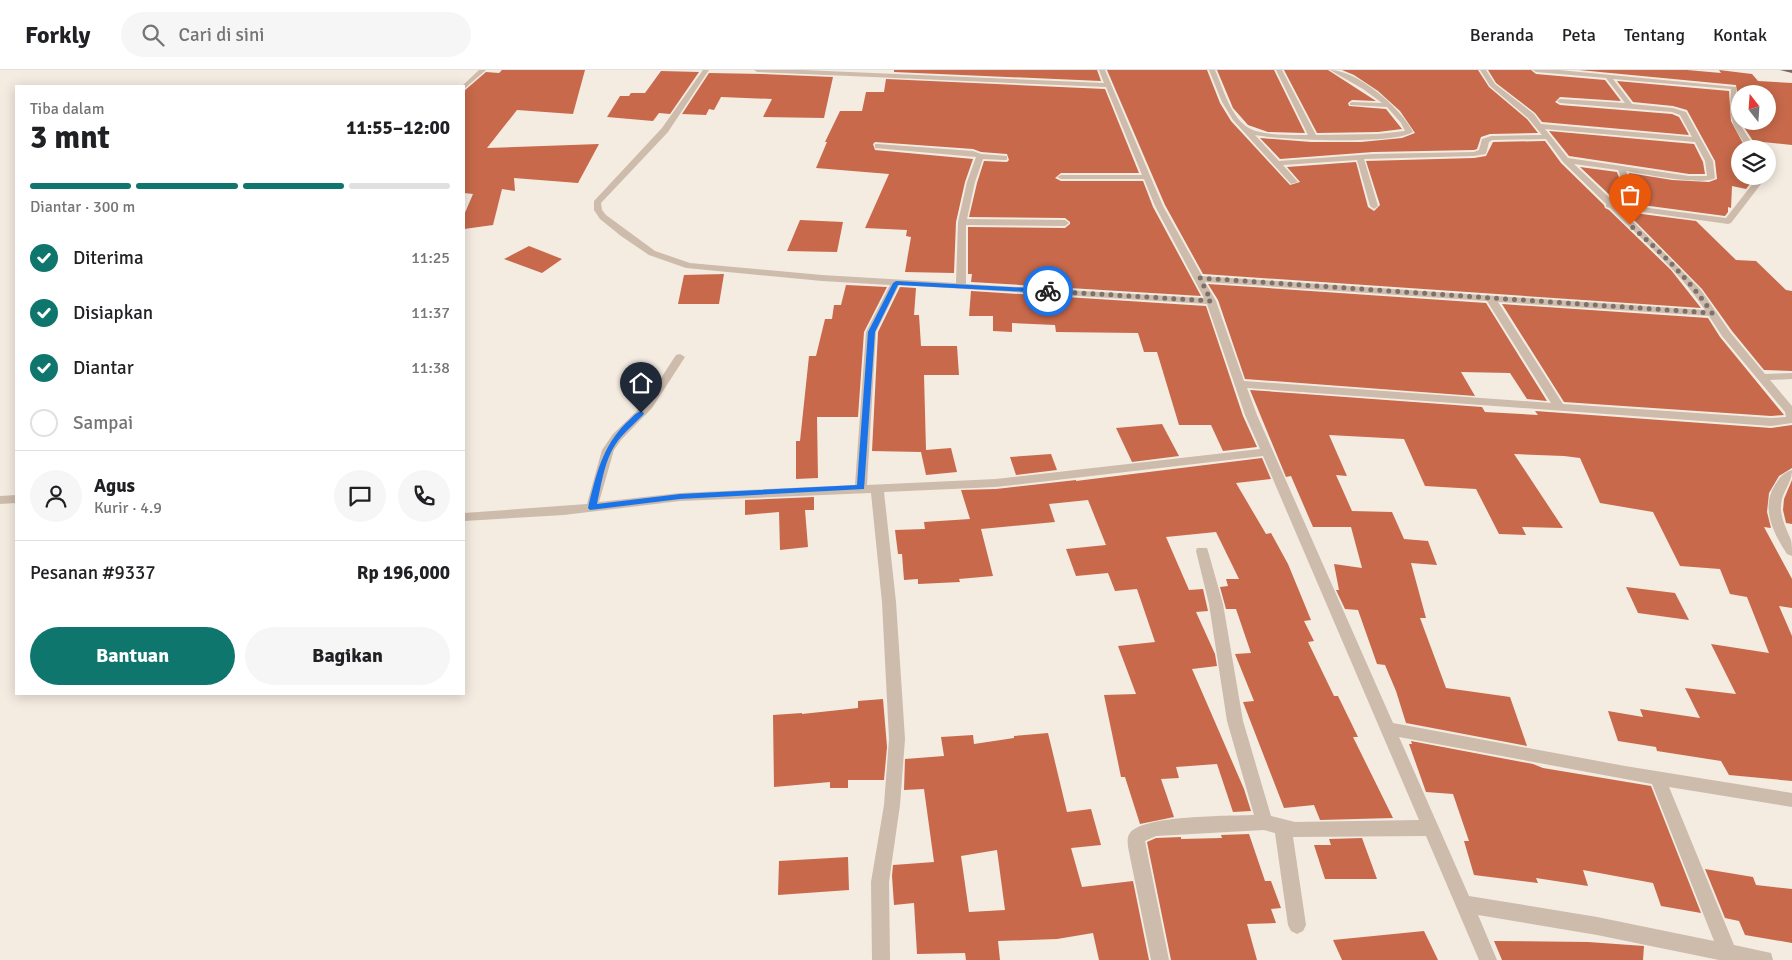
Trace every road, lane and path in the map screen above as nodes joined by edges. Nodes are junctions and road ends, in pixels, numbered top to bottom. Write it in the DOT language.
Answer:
graph roads {
  1 [pos="483,70"];
  2 [pos="706,70"];
  3 [pos="757,70"];
  4 [pos="1102,70"];
  5 [pos="1212,70"];
  6 [pos="1280,70"];
  7 [pos="1333,70"];
  8 [pos="1483,70"];
  9 [pos="1536,70"];
  10 [pos="1783,70"];
  11 [pos="815,71"];
  12 [pos="1792,71"];
  13 [pos="1608,76"];
  14 [pos="1107,85"];
  15 [pos="465,86"];
  16 [pos="1560,101"];
  17 [pos="1352,104"];
  18 [pos="1389,105"];
  19 [pos="1630,106"];
  20 [pos="1539,126"];
  21 [pos="1247,131"];
  22 [pos="1313,137"];
  23 [pos="1547,137"];
  24 [pos="1699,140"];
  25 [pos="1746,140"];
  26 [pos="878,146"];
  27 [pos="980,156"];
  28 [pos="1360,157"];
  29 [pos="1004,158"];
  30 [pos="1566,160"];
  31 [pos="1278,163"];
  32 [pos="1621,168"];
  33 [pos="1061,177"];
  34 [pos="1145,177"];
  35 [pos="1294,182"];
  36 [pos="1756,185"];
  37 [pos="1609,205"];
  38 [pos="1374,206"];
  39 [pos="1638,209"];
  40 [pos="962,222"];
  41 [pos="1065,223"];
  42 [pos="1200,278"];
  43 [pos="896,283"];
  44 [pos="961,286"];
  45 [pos="1491,299"];
  46 [pos="1211,301"];
  47 [pos="1712,313"];
  48 [pos="680,357"];
  49 [pos="1792,376"];
  50 [pos="1762,377"];
  51 [pos="1240,384"];
  52 [pos="1560,408"];
  53 [pos="1792,418"];
  54 [pos="1266,452"];
  55 [pos="1792,474"];
  56 [pos="861,487"];
  57 [pos="877,488"];
  58 [pos="0,500"];
  59 [pos="15,500"];
  60 [pos="592,508"];
  61 [pos="465,517"];
  62 [pos="1792,550"];
  63 [pos="1202,551"];
  64 [pos="1386,728"];
  65 [pos="1658,779"];
  66 [pos="1792,800"];
  67 [pos="1264,822"];
  68 [pos="1283,828"];
  69 [pos="1432,828"];
  70 [pos="1463,904"];
  71 [pos="1297,925"];
  72 [pos="1728,952"];
  73 [pos="881,960"];
  74 [pos="1160,960"];
  75 [pos="1488,960"];
  76 [pos="1764,960"];
  1 -- 15 [label="street"];
  2 -- 43 [label="street"];
  3 -- 11 [label="street"];
  4 -- 14 [label="street"];
  5 -- 21 [label="street"];
  6 -- 22 [label="street"];
  7 -- 18 [label="street"];
  8 -- 20 [label="street"];
  9 -- 13 [label="street"];
  10 -- 12 [label="main road"];
  11 -- 14 [label="street"];
  13 -- 19 [label="street"];
  13 -- 25 [label="street"];
  14 -- 34 [label="street"];
  16 -- 19 [label="street"];
  17 -- 18 [label="street"];
  18 -- 22 [label="street"];
  19 -- 24 [label="street"];
  20 -- 23 [label="street"];
  20 -- 24 [label="street"];
  21 -- 22 [label="street"];
  21 -- 31 [label="street"];
  23 -- 28 [label="street"];
  23 -- 30 [label="street"];
  24 -- 32 [label="street"];
  26 -- 27 [label="street"];
  27 -- 29 [label="street"];
  27 -- 40 [label="street"];
  28 -- 31 [label="street"];
  28 -- 38 [label="street"];
  30 -- 32 [label="street"];
  30 -- 37 [label="street"];
  31 -- 35 [label="street"];
  32 -- 39 [label="street"];
  33 -- 34 [label="street"];
  34 -- 42 [label="street"];
  36 -- 39 [label="street"];
  37 -- 39 [label="street"];
  37 -- 47 [label="street"];
  40 -- 41 [label="street"];
  40 -- 44 [label="street"];
  42 -- 45 [label="street"];
  42 -- 46 [label="street"];
  43 -- 44 [label="street"];
  43 -- 56 [label="street"];
  44 -- 46 [label="street"];
  45 -- 47 [label="street"];
  45 -- 52 [label="street"];
  46 -- 51 [label="street"];
  47 -- 50 [label="street"];
  48 -- 60 [label="street"];
  49 -- 50 [label="street"];
  50 -- 53 [label="street"];
  51 -- 52 [label="street"];
  51 -- 54 [label="street"];
  52 -- 53 [label="street"];
  54 -- 57 [label="street"];
  54 -- 64 [label="street"];
  55 -- 62 [label="street"];
  56 -- 57 [label="street"];
  56 -- 60 [label="street"];
  57 -- 73 [label="street"];
  58 -- 59 [label="street"];
  60 -- 61 [label="street"];
  63 -- 67 [label="street"];
  64 -- 65 [label="street"];
  64 -- 69 [label="street"];
  65 -- 66 [label="street"];
  65 -- 72 [label="street"];
  67 -- 68 [label="street"];
  67 -- 74 [label="street"];
  68 -- 69 [label="street"];
  68 -- 71 [label="street"];
  69 -- 70 [label="street"];
  70 -- 72 [label="street"];
  70 -- 75 [label="street"];
  72 -- 76 [label="street"];
}
